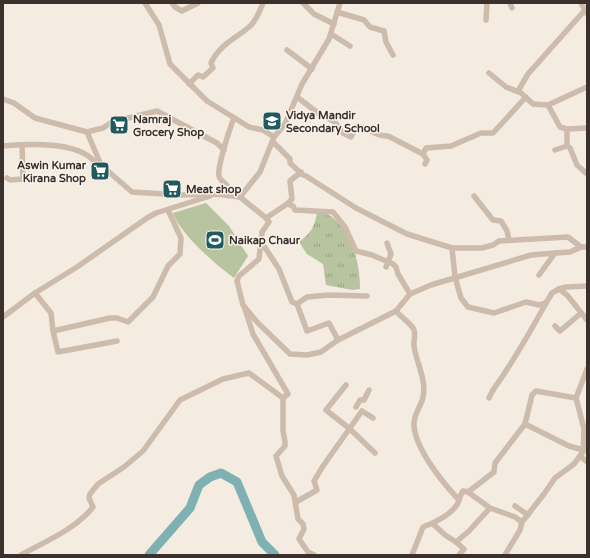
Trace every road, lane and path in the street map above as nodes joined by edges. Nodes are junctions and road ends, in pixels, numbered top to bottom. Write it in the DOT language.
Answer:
graph roads {
  1 [pos="145,3"];
  2 [pos="172,3"];
  3 [pos="198,3"];
  4 [pos="263,3"];
  5 [pos="303,3"];
  6 [pos="340,3"];
  7 [pos="487,3"];
  8 [pos="581,3"];
  9 [pos="337,12"];
  10 [pos="586,12"];
  11 [pos="486,20"];
  12 [pos="334,24"];
  13 [pos="331,34"];
  14 [pos="350,46"];
  15 [pos="287,50"];
  16 [pos="393,55"];
  17 [pos="312,69"];
  18 [pos="489,73"];
  19 [pos="189,84"];
  20 [pos="587,87"];
  21 [pos="518,91"];
  22 [pos="297,97"];
  23 [pos="526,97"];
  24 [pos="3,99"];
  25 [pos="548,105"];
  26 [pos="234,118"];
  27 [pos="587,128"];
  28 [pos="568,129"];
  29 [pos="87,132"];
  30 [pos="273,140"];
  31 [pos="22,145"];
  32 [pos="3,146"];
  33 [pos="567,146"];
  34 [pos="224,150"];
  35 [pos="554,150"];
  36 [pos="423,154"];
  37 [pos="99,161"];
  38 [pos="425,164"];
  39 [pos="301,172"];
  40 [pos="587,174"];
  41 [pos="7,178"];
  42 [pos="216,194"];
  43 [pos="228,195"];
  44 [pos="474,196"];
  45 [pos="240,197"];
  46 [pos="287,204"];
  47 [pos="168,210"];
  48 [pos="266,218"];
  49 [pos="508,240"];
  50 [pos="262,243"];
  51 [pos="387,244"];
  52 [pos="584,247"];
  53 [pos="452,248"];
  54 [pos="555,253"];
  55 [pos="387,264"];
  56 [pos="539,274"];
  57 [pos="455,277"];
  58 [pos="587,286"];
  59 [pos="559,289"];
  60 [pos="35,293"];
  61 [pos="410,294"];
  62 [pos="367,296"];
  63 [pos="546,303"];
  64 [pos="297,304"];
  65 [pos="243,305"];
  66 [pos="396,311"];
  67 [pos="580,314"];
  68 [pos="3,316"];
  69 [pos="587,320"];
  70 [pos="555,326"];
  71 [pos="53,331"];
  72 [pos="338,340"];
  73 [pos="117,341"];
  74 [pos="587,369"];
  75 [pos="346,385"];
  76 [pos="369,390"];
  77 [pos="283,398"];
  78 [pos="489,398"];
  79 [pos="576,398"];
  80 [pos="362,411"];
  81 [pos="373,418"];
  82 [pos="524,424"];
  83 [pos="350,428"];
  84 [pos="583,450"];
  85 [pos="375,453"];
  86 [pos="580,456"];
  87 [pos="587,462"];
  88 [pos="468,492"];
  89 [pos="459,500"];
  90 [pos="296,502"];
  91 [pos="515,506"];
  92 [pos="490,508"];
  93 [pos="528,515"];
  94 [pos="522,522"];
  95 [pos="433,524"];
  96 [pos="456,542"];
  97 [pos="20,555"];
  98 [pos="314,555"];
  99 [pos="412,555"];
  100 [pos="459,555"];
  101 [pos="505,555"];
  1 -- 19 [label="street"];
  2 -- 3 [label="street"];
  4 -- 19 [label="street"];
  5 -- 12 [label="street"];
  6 -- 9 [label="street"];
  7 -- 11 [label="street"];
  8 -- 10 [label="street"];
  9 -- 12 [label="street"];
  9 -- 16 [label="street"];
  10 -- 21 [label="street"];
  12 -- 13 [label="street"];
  13 -- 14 [label="street"];
  13 -- 17 [label="street"];
  15 -- 17 [label="street"];
  17 -- 22 [label="street"];
  18 -- 21 [label="street"];
  19 -- 26 [label="street"];
  20 -- 25 [label="street"];
  21 -- 23 [label="street"];
  22 -- 30 [label="street"];
  22 -- 36 [label="street"];
  23 -- 25 [label="street"];
  23 -- 36 [label="street"];
  24 -- 29 [label="street"];
  25 -- 28 [label="street"];
  26 -- 30 [label="street"];
  26 -- 34 [label="street"];
  27 -- 28 [label="street"];
  28 -- 33 [label="street"];
  29 -- 34 [label="street"];
  29 -- 37 [label="street"];
  30 -- 39 [label="street"];
  30 -- 45 [label="street"];
  31 -- 32 [label="street"];
  31 -- 37 [label="street"];
  31 -- 41 [label="street"];
  33 -- 35 [label="street"];
  33 -- 40 [label="street"];
  34 -- 43 [label="street"];
  36 -- 38 [label="street"];
  37 -- 42 [label="street"];
  39 -- 46 [label="street"];
  39 -- 53 [label="street"];
  42 -- 43 [label="street"];
  42 -- 47 [label="street"];
  43 -- 45 [label="street"];
  44 -- 49 [label="street"];
  45 -- 48 [label="street"];
  46 -- 48 [label="street"];
  46 -- 55 [label="street"];
  47 -- 60 [label="street"];
  47 -- 71 [label="street"];
  48 -- 50 [label="street"];
  49 -- 52 [label="street"];
  49 -- 53 [label="street"];
  50 -- 64 [label="street"];
  50 -- 65 [label="street"];
  51 -- 55 [label="street"];
  52 -- 54 [label="street"];
  53 -- 57 [label="street"];
  54 -- 56 [label="street"];
  54 -- 57 [label="street"];
  55 -- 61 [label="street"];
  57 -- 61 [label="street"];
  57 -- 63 [label="street"];
  58 -- 59 [label="street"];
  59 -- 63 [label="street"];
  59 -- 67 [label="street"];
  60 -- 68 [label="street"];
  60 -- 71 [label="street"];
  61 -- 66 [label="street"];
  62 -- 64 [label="street"];
  63 -- 78 [label="street"];
  64 -- 72 [label="street"];
  65 -- 72 [label="street"];
  65 -- 77 [label="street"];
  66 -- 72 [label="street"];
  66 -- 89 [label="street"];
  67 -- 69 [label="street"];
  67 -- 70 [label="street"];
  71 -- 73 [label="street"];
  74 -- 79 [label="street"];
  75 -- 83 [label="street"];
  76 -- 80 [label="street"];
  77 -- 90 [label="street"];
  77 -- 97 [label="street"];
  79 -- 82 [label="street"];
  79 -- 84 [label="street"];
  80 -- 81 [label="street"];
  80 -- 83 [label="street"];
  82 -- 84 [label="street"];
  82 -- 88 [label="street"];
  83 -- 85 [label="street"];
  83 -- 90 [label="street"];
  84 -- 86 [label="street"];
  86 -- 87 [label="street"];
  86 -- 93 [label="street"];
  88 -- 89 [label="street"];
  88 -- 92 [label="street"];
  89 -- 95 [label="street"];
  90 -- 98 [label="street"];
  91 -- 93 [label="street"];
  92 -- 94 [label="street"];
  92 -- 96 [label="street"];
  93 -- 94 [label="street"];
  94 -- 101 [label="street"];
  95 -- 96 [label="street"];
  95 -- 99 [label="street"];
  96 -- 100 [label="street"];
}
